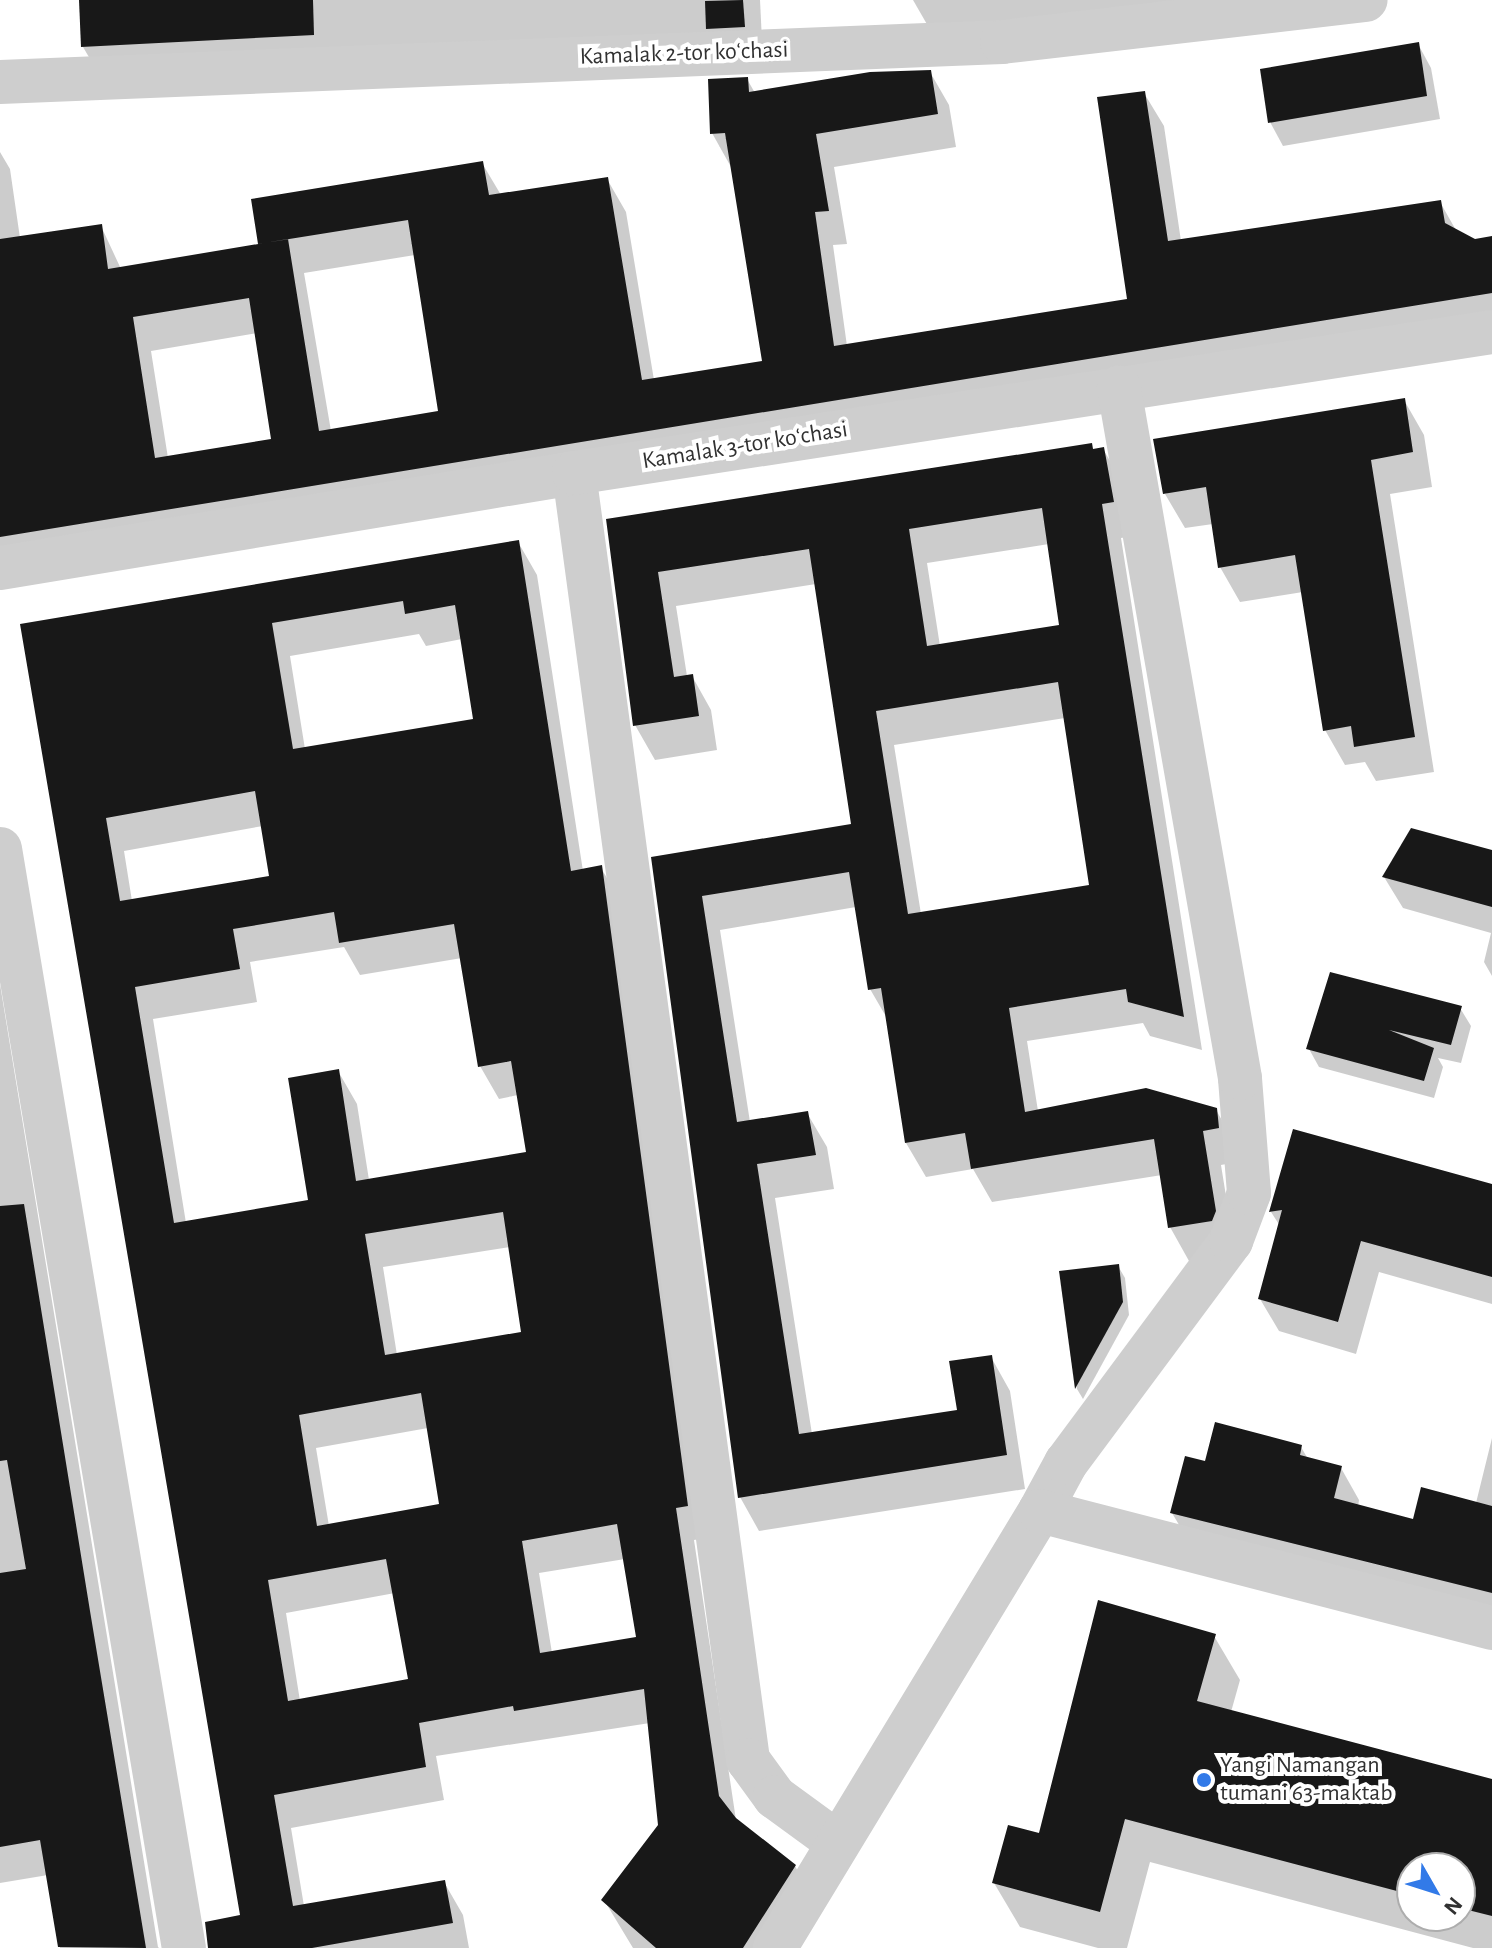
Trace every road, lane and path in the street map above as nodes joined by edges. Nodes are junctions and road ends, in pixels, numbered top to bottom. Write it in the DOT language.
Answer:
graph roads {
  1 [pos="1366,0"];
  2 [pos="0,82"];
  3 [pos="1492,332"];
  4 [pos="1119,388"];
  5 [pos="574,473"];
  6 [pos="0,568"];
  7 [pos="0,849"];
  8 [pos="1040,1511"];
  9 [pos="1492,1628"];
  10 [pos="838,1843"];
  11 [pos="184,1948"];
  12 [pos="775,1948"];
  1 -- 2 [label="street, Kamalak 2-tor koʻchasi"];
  3 -- 4 [label="street, Kamalak 3-tor koʻchasi"];
  4 -- 5 [label="street, Kamalak 3-tor koʻchasi"];
  4 -- 8 [label="street"];
  5 -- 6 [label="street, Kamalak 3-tor koʻchasi"];
  5 -- 10 [label="street"];
  7 -- 11 [label="street"];
  8 -- 9 [label="street"];
  8 -- 10 [label="street"];
  10 -- 12 [label="street"];
}
